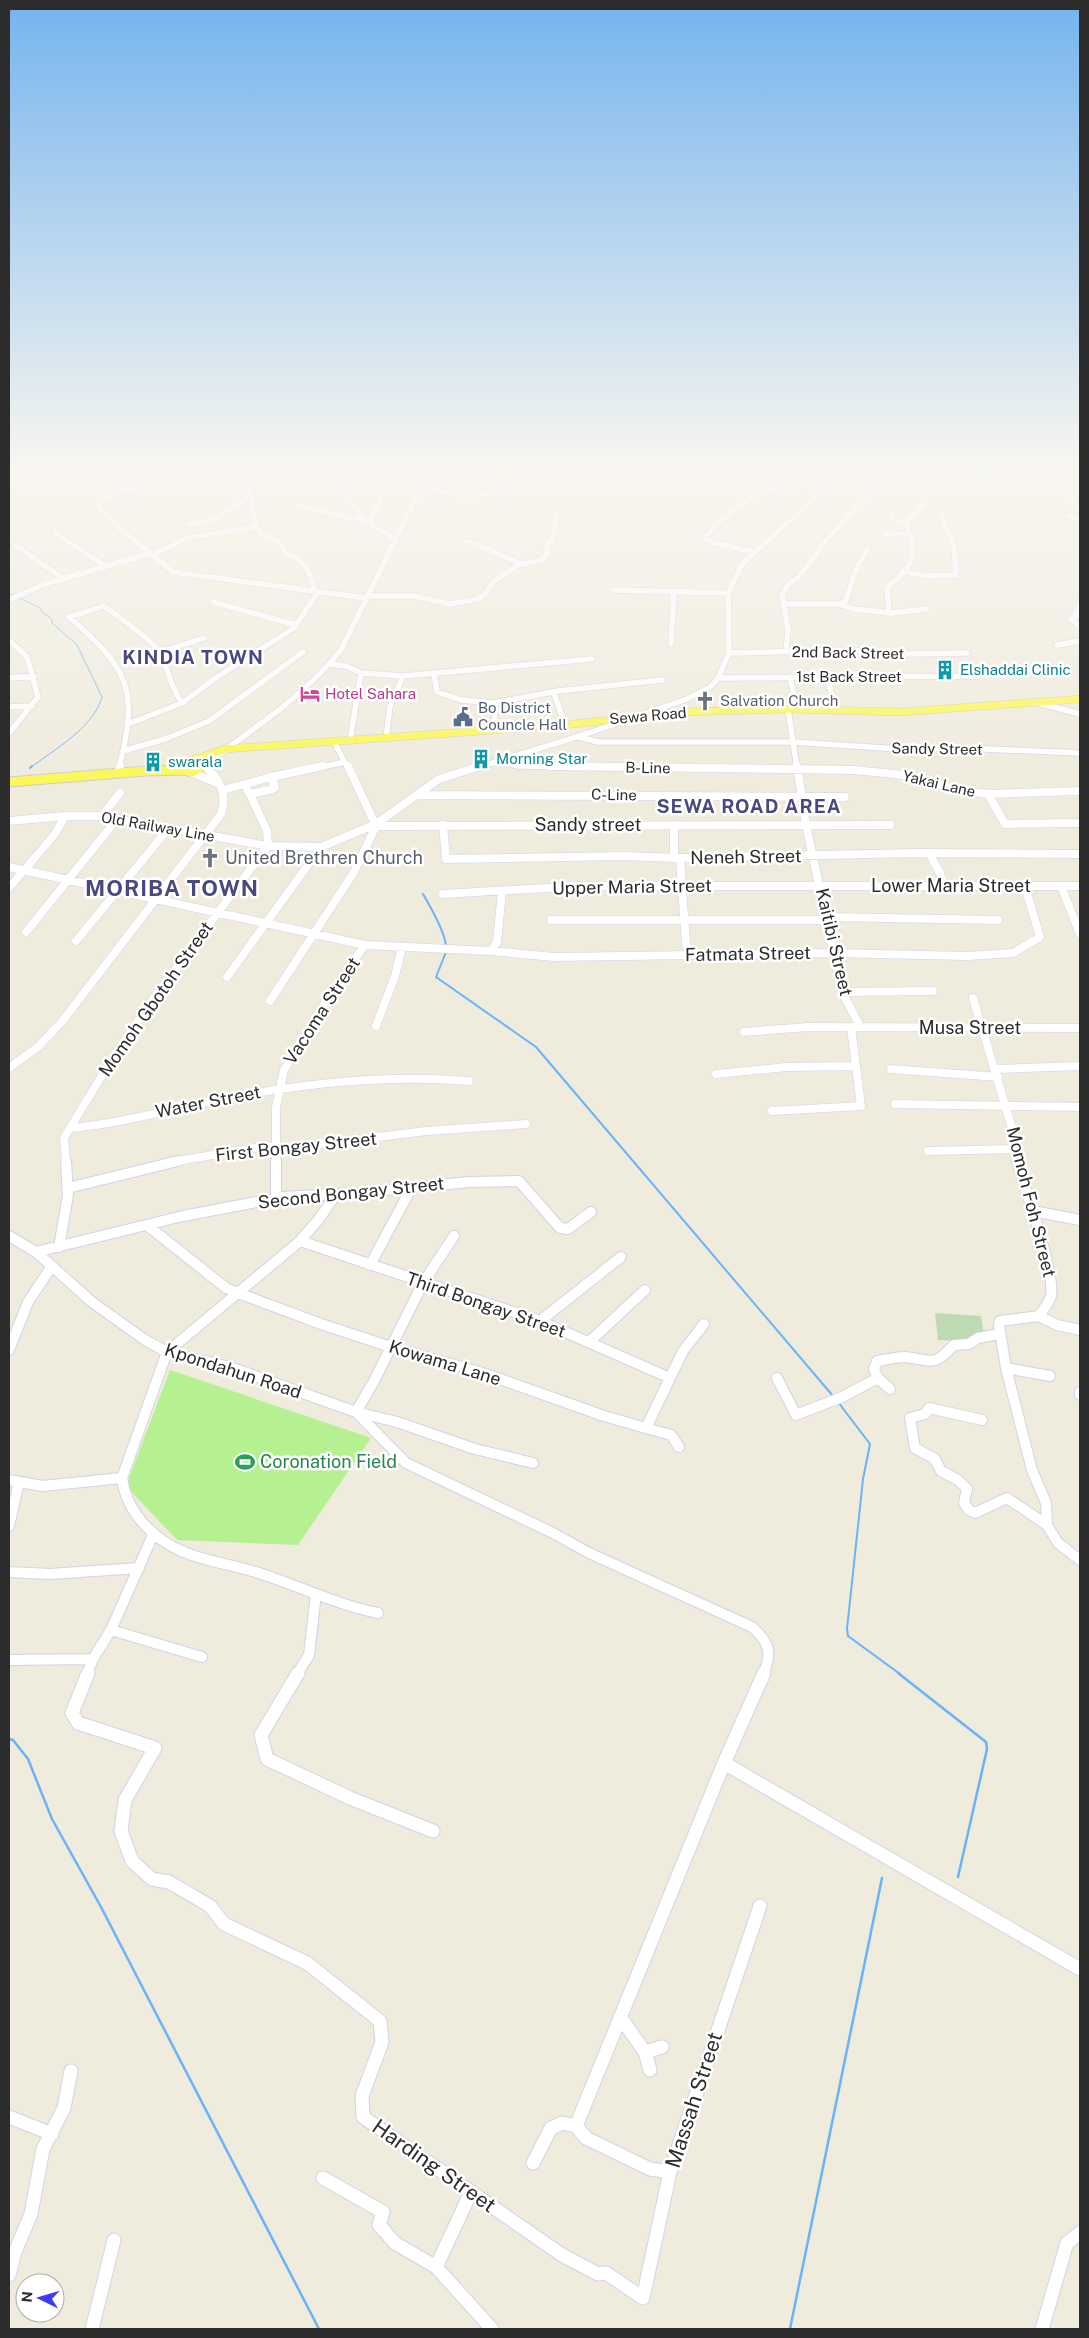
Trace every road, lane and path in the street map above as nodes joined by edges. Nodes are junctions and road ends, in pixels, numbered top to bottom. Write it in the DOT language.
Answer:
graph roads {
  1 [pos="54,572"];
  2 [pos="89,572"];
  3 [pos="176,572"];
  4 [pos="309,572"];
  5 [pos="379,572"];
  6 [pos="509,572"];
  7 [pos="738,572"];
  8 [pos="803,572"];
  9 [pos="855,572"];
  10 [pos="906,572"];
  11 [pos="956,572"];
  12 [pos="64,579"];
  13 [pos="614,590"];
  14 [pos="317,591"];
  15 [pos="674,591"];
  16 [pos="728,593"];
  17 [pos="367,597"];
  18 [pos="13,598"];
  19 [pos="213,602"];
  20 [pos="785,604"];
  21 [pos="838,604"];
  22 [pos="1080,606"];
  23 [pos="928,609"];
  24 [pos="889,612"];
  25 [pos="1077,617"];
  26 [pos="296,624"];
  27 [pos="1080,627"];
  28 [pos="204,638"];
  29 [pos="9,640"];
  30 [pos="1080,641"];
  31 [pos="671,644"];
  32 [pos="1057,645"];
  33 [pos="9,648"];
  34 [pos="17,648"];
  35 [pos="160,652"];
  36 [pos="303,652"];
  37 [pos="729,652"];
  38 [pos="786,652"];
  39 [pos="967,653"];
  40 [pos="592,660"];
  41 [pos="330,664"];
  42 [pos="361,673"];
  43 [pos="434,674"];
  44 [pos="34,676"];
  45 [pos="403,676"];
  46 [pos="979,676"];
  47 [pos="790,677"];
  48 [pos="828,677"];
  49 [pos="9,678"];
  50 [pos="718,678"];
  51 [pos="662,680"];
  52 [pos="558,691"];
  53 [pos="1080,699"];
  54 [pos="1035,702"];
  55 [pos="182,703"];
  56 [pos="494,703"];
  57 [pos="32,706"];
  58 [pos="9,707"];
  59 [pos="788,708"];
  60 [pos="797,709"];
  61 [pos="834,710"];
  62 [pos="1080,714"];
  63 [pos="635,716"];
  64 [pos="128,724"];
  65 [pos="565,725"];
  66 [pos="495,730"];
  67 [pos="9,733"];
  68 [pos="579,737"];
  69 [pos="386,738"];
  70 [pos="350,741"];
  71 [pos="334,742"];
  72 [pos="793,742"];
  73 [pos="224,748"];
  74 [pos="246,748"];
  75 [pos="124,751"];
  76 [pos="1080,753"];
  77 [pos="218,756"];
  78 [pos="499,760"];
  79 [pos="345,762"];
  80 [pos="188,766"];
  81 [pos="204,766"];
  82 [pos="797,769"];
  83 [pos="118,773"];
  84 [pos="271,777"];
  85 [pos="9,782"];
  86 [pos="242,784"];
  87 [pos="221,787"];
  88 [pos="1080,792"];
  89 [pos="120,793"];
  90 [pos="250,794"];
  91 [pos="988,794"];
  92 [pos="414,795"];
  93 [pos="801,797"];
  94 [pos="845,797"];
  95 [pos="65,816"];
  96 [pos="102,816"];
  97 [pos="117,819"];
  98 [pos="9,821"];
  99 [pos="1080,823"];
  100 [pos="806,824"];
  101 [pos="376,825"];
  102 [pos="442,825"];
  103 [pos="674,825"];
  104 [pos="890,825"];
  105 [pos="168,829"];
  106 [pos="204,836"];
  107 [pos="268,846"];
  108 [pos="321,847"];
  109 [pos="929,853"];
  110 [pos="1080,854"];
  111 [pos="813,856"];
  112 [pos="677,858"];
  113 [pos="9,867"];
  114 [pos="24,870"];
  115 [pos="70,879"];
  116 [pos="682,886"];
  117 [pos="821,886"];
  118 [pos="944,886"];
  119 [pos="1025,886"];
  120 [pos="1061,886"];
  121 [pos="1080,886"];
  122 [pos="9,888"];
  123 [pos="117,891"];
  124 [pos="502,891"];
  125 [pos="443,894"];
  126 [pos="156,899"];
  127 [pos="218,913"];
  128 [pos="828,918"];
  129 [pos="551,920"];
  130 [pos="684,920"];
  131 [pos="998,920"];
  132 [pos="266,923"];
  133 [pos="26,932"];
  134 [pos="315,934"];
  135 [pos="1080,934"];
  136 [pos="76,941"];
  137 [pos="365,945"];
  138 [pos="402,947"];
  139 [pos="491,951"];
  140 [pos="834,953"];
  141 [pos="689,955"];
  142 [pos="226,977"];
  143 [pos="933,991"];
  144 [pos="842,992"];
  145 [pos="973,998"];
  146 [pos="270,1001"];
  147 [pos="376,1026"];
  148 [pos="860,1026"];
  149 [pos="851,1027"];
  150 [pos="983,1028"];
  151 [pos="1080,1028"];
  152 [pos="744,1032"];
  153 [pos="856,1066"];
  154 [pos="1080,1066"];
  155 [pos="9,1068"];
  156 [pos="892,1069"];
  157 [pos="997,1073"];
  158 [pos="716,1074"];
  159 [pos="469,1081"];
  160 [pos="280,1088"];
  161 [pos="895,1104"];
  162 [pos="1006,1107"];
  163 [pos="1080,1107"];
  164 [pos="772,1110"];
  165 [pos="526,1124"];
  166 [pos="70,1128"];
  167 [pos="275,1148"];
  168 [pos="1013,1149"];
  169 [pos="928,1151"];
  170 [pos="412,1187"];
  171 [pos="68,1188"];
  172 [pos="336,1194"];
  173 [pos="276,1198"];
  174 [pos="1033,1211"];
  175 [pos="591,1212"];
  176 [pos="1080,1220"];
  177 [pos="148,1226"];
  178 [pos="9,1236"];
  179 [pos="454,1236"];
  180 [pos="300,1241"];
  181 [pos="59,1247"];
  182 [pos="36,1252"];
  183 [pos="621,1257"];
  184 [pos="50,1260"];
  185 [pos="370,1265"];
  186 [pos="423,1283"];
  187 [pos="645,1290"];
  188 [pos="238,1293"];
  189 [pos="1039,1316"];
  190 [pos="540,1321"];
  191 [pos="704,1324"];
  192 [pos="1080,1330"];
  193 [pos="1000,1334"];
  194 [pos="589,1342"];
  195 [pos="391,1347"];
  196 [pos="9,1350"];
  197 [pos="167,1352"];
  198 [pos="1006,1368"];
  199 [pos="1050,1376"];
  200 [pos="670,1378"];
  201 [pos="777,1378"];
  202 [pos="878,1378"];
  203 [pos="890,1389"];
  204 [pos="356,1412"];
  205 [pos="982,1420"];
  206 [pos="646,1428"];
  207 [pos="679,1447"];
  208 [pos="533,1463"];
  209 [pos="122,1478"];
  210 [pos="14,1481"];
  211 [pos="1047,1525"];
  212 [pos="9,1526"];
  213 [pos="153,1535"];
  214 [pos="1080,1560"];
  215 [pos="138,1568"];
  216 [pos="9,1572"];
  217 [pos="316,1594"];
  218 [pos="378,1613"];
  219 [pos="111,1630"];
  220 [pos="202,1657"];
  221 [pos="93,1659"];
  222 [pos="9,1660"];
  223 [pos="724,1763"];
  224 [pos="433,1831"];
  225 [pos="760,1906"];
  226 [pos="1080,1969"];
  227 [pos="620,2017"];
  228 [pos="662,2047"];
  229 [pos="645,2052"];
  230 [pos="650,2070"];
  231 [pos="71,2071"];
  232 [pos="9,2117"];
  233 [pos="576,2126"];
  234 [pos="52,2134"];
  235 [pos="533,2163"];
  236 [pos="670,2172"];
  237 [pos="323,2178"];
  238 [pos="471,2192"];
  239 [pos="1080,2233"];
  240 [pos="114,2240"];
  241 [pos="436,2267"];
  242 [pos="9,2275"];
  243 [pos="643,2298"];
  244 [pos="92,2329"];
  245 [pos="492,2329"];
  246 [pos="1042,2329"];
  1 -- 12 [label="street"];
  2 -- 12 [label="street"];
  3 -- 14 [label="street"];
  4 -- 14 [label="street"];
  5 -- 17 [label="street"];
  6 -- 17 [label="street"];
  7 -- 16 [label="street, Old Railway Line"];
  8 -- 20 [label="street"];
  9 -- 21 [label="street"];
  10 -- 11 [label="street"];
  10 -- 24 [label="street"];
  12 -- 18 [label="street"];
  13 -- 15 [label="street"];
  14 -- 17 [label="street"];
  14 -- 26 [label="street"];
  15 -- 16 [label="street"];
  15 -- 31 [label="street"];
  16 -- 37 [label="street, Old Railway Line"];
  17 -- 41 [label="street"];
  19 -- 26 [label="street"];
  20 -- 21 [label="street"];
  20 -- 38 [label="street"];
  21 -- 24 [label="street"];
  22 -- 25 [label="street"];
  23 -- 24 [label="street"];
  25 -- 27 [label="street"];
  26 -- 55 [label="street"];
  28 -- 35 [label="street"];
  29 -- 34 [label="street"];
  30 -- 32 [label="street"];
  33 -- 34 [label="street"];
  34 -- 44 [label="street"];
  35 -- 55 [label="street"];
  35 -- 64 [label="street"];
  36 -- 75 [label="street"];
  37 -- 38 [label="street, 2nd Back Street"];
  37 -- 50 [label="street, Old Railway Line"];
  38 -- 39 [label="street, 2nd Back Street"];
  40 -- 43 [label="street"];
  41 -- 42 [label="street"];
  41 -- 73 [label="street"];
  42 -- 45 [label="street"];
  42 -- 70 [label="street"];
  43 -- 45 [label="street"];
  43 -- 56 [label="street"];
  44 -- 49 [label="street"];
  44 -- 57 [label="street"];
  45 -- 69 [label="street"];
  46 -- 48 [label="street, 1st Back Street"];
  47 -- 48 [label="street, 1st Back Street"];
  47 -- 50 [label="street, 1st Back Street"];
  47 -- 60 [label="street"];
  48 -- 61 [label="street"];
  50 -- 63 [label="street, Old Railway Line"];
  51 -- 52 [label="street"];
  52 -- 56 [label="street"];
  52 -- 65 [label="street"];
  53 -- 54 [label="main road, Sewa Road"];
  54 -- 61 [label="main road, Sewa Road"];
  54 -- 62 [label="street"];
  55 -- 64 [label="street"];
  56 -- 66 [label="street"];
  57 -- 58 [label="street"];
  57 -- 67 [label="street"];
  59 -- 60 [label="main road, Sewa Road"];
  59 -- 63 [label="main road, Sewa Road"];
  59 -- 72 [label="street, Kaitibi Street"];
  60 -- 61 [label="main road, Sewa Road"];
  63 -- 65 [label="main road, Sewa Road"];
  63 -- 68 [label="street, Old Railway Line"];
  64 -- 75 [label="street"];
  65 -- 66 [label="main road, Sewa Road"];
  66 -- 69 [label="main road, Sewa Road"];
  68 -- 72 [label="street, Sandy Street"];
  68 -- 78 [label="street, Old Railway Line"];
  69 -- 70 [label="main road, Sewa Road"];
  70 -- 71 [label="main road, Sewa Road"];
  71 -- 74 [label="main road, Sewa Road"];
  71 -- 79 [label="street"];
  72 -- 76 [label="street, Sandy Street"];
  72 -- 82 [label="street, Kaitibi Street"];
  73 -- 74 [label="main road"];
  73 -- 77 [label="street"];
  73 -- 80 [label="main road"];
  74 -- 77 [label="main road"];
  75 -- 83 [label="street"];
  77 -- 81 [label="main road"];
  78 -- 82 [label="street, B-Line"];
  78 -- 92 [label="street, Old Railway Line"];
  79 -- 84 [label="street"];
  79 -- 101 [label="street"];
  80 -- 81 [label="main road"];
  80 -- 81 [label="main road"];
  80 -- 83 [label="main road"];
  80 -- 87 [label="street"];
  81 -- 87 [label="street"];
  82 -- 91 [label="street, Yakai Lane"];
  82 -- 93 [label="street, Kaitibi Street"];
  83 -- 85 [label="main road"];
  84 -- 86 [label="street"];
  84 -- 90 [label="street"];
  86 -- 87 [label="street"];
  86 -- 90 [label="street"];
  87 -- 106 [label="street"];
  88 -- 91 [label="street, Yakai Lane"];
  89 -- 96 [label="street"];
  90 -- 107 [label="street"];
  91 -- 99 [label="street"];
  92 -- 93 [label="street, C-Line"];
  92 -- 101 [label="street, Old Railway Line"];
  93 -- 94 [label="street, C-Line"];
  93 -- 100 [label="street, Kaitibi Street"];
  95 -- 96 [label="street, Old Railway Line"];
  95 -- 98 [label="street, Old Railway Line"];
  95 -- 114 [label="street"];
  96 -- 97 [label="street, Old Railway Line"];
  97 -- 105 [label="street, Old Railway Line"];
  97 -- 115 [label="street"];
  100 -- 103 [label="street, Sandy street"];
  100 -- 104 [label="street, Sandy street"];
  100 -- 111 [label="street, Kaitibi Street"];
  101 -- 102 [label="street, Sandy street"];
  101 -- 108 [label="street, Old Railway Line"];
  101 -- 134 [label="street"];
  102 -- 103 [label="street, Sandy street"];
  102 -- 112 [label="street, Neneh Street"];
  103 -- 112 [label="street"];
  105 -- 106 [label="street, Old Railway Line"];
  105 -- 123 [label="street"];
  106 -- 107 [label="street, Old Railway Line"];
  106 -- 126 [label="street"];
  107 -- 108 [label="street, Old Railway Line"];
  107 -- 127 [label="street, Momoh Gbotoh Street"];
  108 -- 132 [label="street"];
  109 -- 110 [label="street, Neneh Street"];
  109 -- 111 [label="street, Neneh Street"];
  109 -- 118 [label="street"];
  111 -- 112 [label="street, Neneh Street"];
  111 -- 117 [label="street, Kaitibi Street"];
  112 -- 116 [label="street"];
  113 -- 114 [label="street, Fatmata Street"];
  114 -- 115 [label="street, Fatmata Street"];
  114 -- 122 [label="street"];
  115 -- 123 [label="street, Fatmata Street"];
  115 -- 133 [label="street"];
  116 -- 117 [label="street, Upper Maria Street"];
  116 -- 124 [label="street, Upper Maria Street"];
  116 -- 130 [label="street"];
  117 -- 118 [label="street, Lower Maria Street"];
  117 -- 128 [label="street, Kaitibi Street"];
  118 -- 119 [label="street, Lower Maria Street"];
  119 -- 120 [label="street, Lower Maria Street"];
  119 -- 140 [label="street, Fatmata Street"];
  120 -- 121 [label="street, Lower Maria Street"];
  120 -- 135 [label="street"];
  123 -- 126 [label="street, Fatmata Street"];
  123 -- 136 [label="street"];
  124 -- 125 [label="street, Upper Maria Street"];
  124 -- 139 [label="street"];
  126 -- 127 [label="street, Fatmata Street"];
  126 -- 155 [label="street"];
  127 -- 132 [label="street, Fatmata Street"];
  127 -- 166 [label="street, Momoh Gbotoh Street"];
  128 -- 130 [label="street, Fatmata Street"];
  128 -- 131 [label="street, Fatmata Street"];
  128 -- 140 [label="street, Kaitibi Street"];
  129 -- 130 [label="street, Fatmata Street"];
  130 -- 141 [label="street"];
  132 -- 134 [label="street, Fatmata Street"];
  132 -- 142 [label="street"];
  134 -- 137 [label="street, Fatmata Street"];
  134 -- 146 [label="street"];
  137 -- 138 [label="street, Fatmata Street"];
  137 -- 160 [label="street, Vacoma Street"];
  138 -- 139 [label="street, Fatmata Street"];
  138 -- 147 [label="street"];
  139 -- 141 [label="street, Fatmata Street"];
  140 -- 141 [label="street, Fatmata Street"];
  140 -- 144 [label="street, Kaitibi Street"];
  143 -- 144 [label="street"];
  144 -- 148 [label="street, Kaitibi Street"];
  145 -- 150 [label="street, Momoh Foh Street"];
  148 -- 149 [label="street, Musa Street"];
  148 -- 150 [label="street, Musa Street"];
  149 -- 152 [label="street, Musa Street"];
  149 -- 153 [label="street"];
  150 -- 151 [label="street, Musa Street"];
  150 -- 157 [label="street, Momoh Foh Street"];
  153 -- 158 [label="street"];
  153 -- 164 [label="street"];
  154 -- 157 [label="street"];
  156 -- 157 [label="street"];
  157 -- 162 [label="street, Momoh Foh Street"];
  159 -- 160 [label="street, Water Street"];
  160 -- 166 [label="street, Water Street"];
  160 -- 167 [label="street, Vacoma Street"];
  161 -- 162 [label="street"];
  162 -- 163 [label="street"];
  162 -- 168 [label="street, Momoh Foh Street"];
  165 -- 167 [label="street, First Bongay Street"];
  166 -- 171 [label="street"];
  167 -- 171 [label="street, First Bongay Street"];
  167 -- 173 [label="street, Vacoma Street"];
  168 -- 169 [label="street"];
  168 -- 174 [label="street, Momoh Foh Street"];
  170 -- 172 [label="street, Second Bongay Street"];
  170 -- 175 [label="street, Second Bongay Street"];
  170 -- 185 [label="street"];
  171 -- 181 [label="street"];
  172 -- 173 [label="street, Second Bongay Street"];
  172 -- 180 [label="street"];
  173 -- 177 [label="street, Second Bongay Street"];
  174 -- 176 [label="street"];
  174 -- 189 [label="street, Momoh Foh Street"];
  177 -- 181 [label="street, Second Bongay Street"];
  177 -- 188 [label="street, Kowama Lane"];
  178 -- 182 [label="street"];
  179 -- 186 [label="street"];
  180 -- 185 [label="street, Third Bongay Street"];
  180 -- 188 [label="street"];
  181 -- 182 [label="street, Second Bongay Street"];
  182 -- 184 [label="street, Kpondahun Road"];
  183 -- 190 [label="street"];
  184 -- 196 [label="street"];
  184 -- 197 [label="street, Kpondahun Road"];
  185 -- 186 [label="street, Third Bongay Street"];
  186 -- 190 [label="street, Third Bongay Street"];
  186 -- 195 [label="street"];
  187 -- 194 [label="street"];
  188 -- 195 [label="street, Kowama Lane"];
  188 -- 197 [label="street"];
  189 -- 192 [label="street"];
  189 -- 193 [label="street"];
  190 -- 194 [label="street, Third Bongay Street"];
  191 -- 200 [label="street"];
  193 -- 198 [label="street"];
  193 -- 202 [label="street"];
  194 -- 200 [label="street, Third Bongay Street"];
  195 -- 204 [label="street"];
  195 -- 206 [label="street, Kowama Lane"];
  197 -- 204 [label="street, Kpondahun Road"];
  197 -- 209 [label="street"];
  198 -- 199 [label="street"];
  198 -- 211 [label="street"];
  200 -- 206 [label="street"];
  201 -- 202 [label="street"];
  202 -- 203 [label="street"];
  204 -- 208 [label="street, Kpondahun Road"];
  204 -- 223 [label="street"];
  205 -- 211 [label="street"];
  206 -- 207 [label="street, Kowama Lane"];
  209 -- 210 [label="street"];
  209 -- 213 [label="street"];
  210 -- 212 [label="street"];
  211 -- 214 [label="street"];
  213 -- 215 [label="street, Harding Street"];
  213 -- 217 [label="street"];
  215 -- 216 [label="street"];
  215 -- 219 [label="street, Harding Street"];
  217 -- 218 [label="street"];
  217 -- 224 [label="street"];
  219 -- 220 [label="street"];
  219 -- 221 [label="street, Harding Street"];
  221 -- 222 [label="street"];
  221 -- 238 [label="street, Harding Street"];
  223 -- 226 [label="street"];
  223 -- 227 [label="street"];
  225 -- 236 [label="street, Massah Street"];
  227 -- 229 [label="street"];
  227 -- 233 [label="street"];
  228 -- 229 [label="street"];
  229 -- 230 [label="street"];
  231 -- 234 [label="street"];
  232 -- 234 [label="street"];
  233 -- 235 [label="street"];
  233 -- 236 [label="street"];
  234 -- 242 [label="street"];
  236 -- 243 [label="street, Massah Street"];
  237 -- 241 [label="street"];
  238 -- 241 [label="street"];
  238 -- 243 [label="street, Harding Street"];
  239 -- 246 [label="street"];
  240 -- 244 [label="street"];
  241 -- 245 [label="street"];
}
